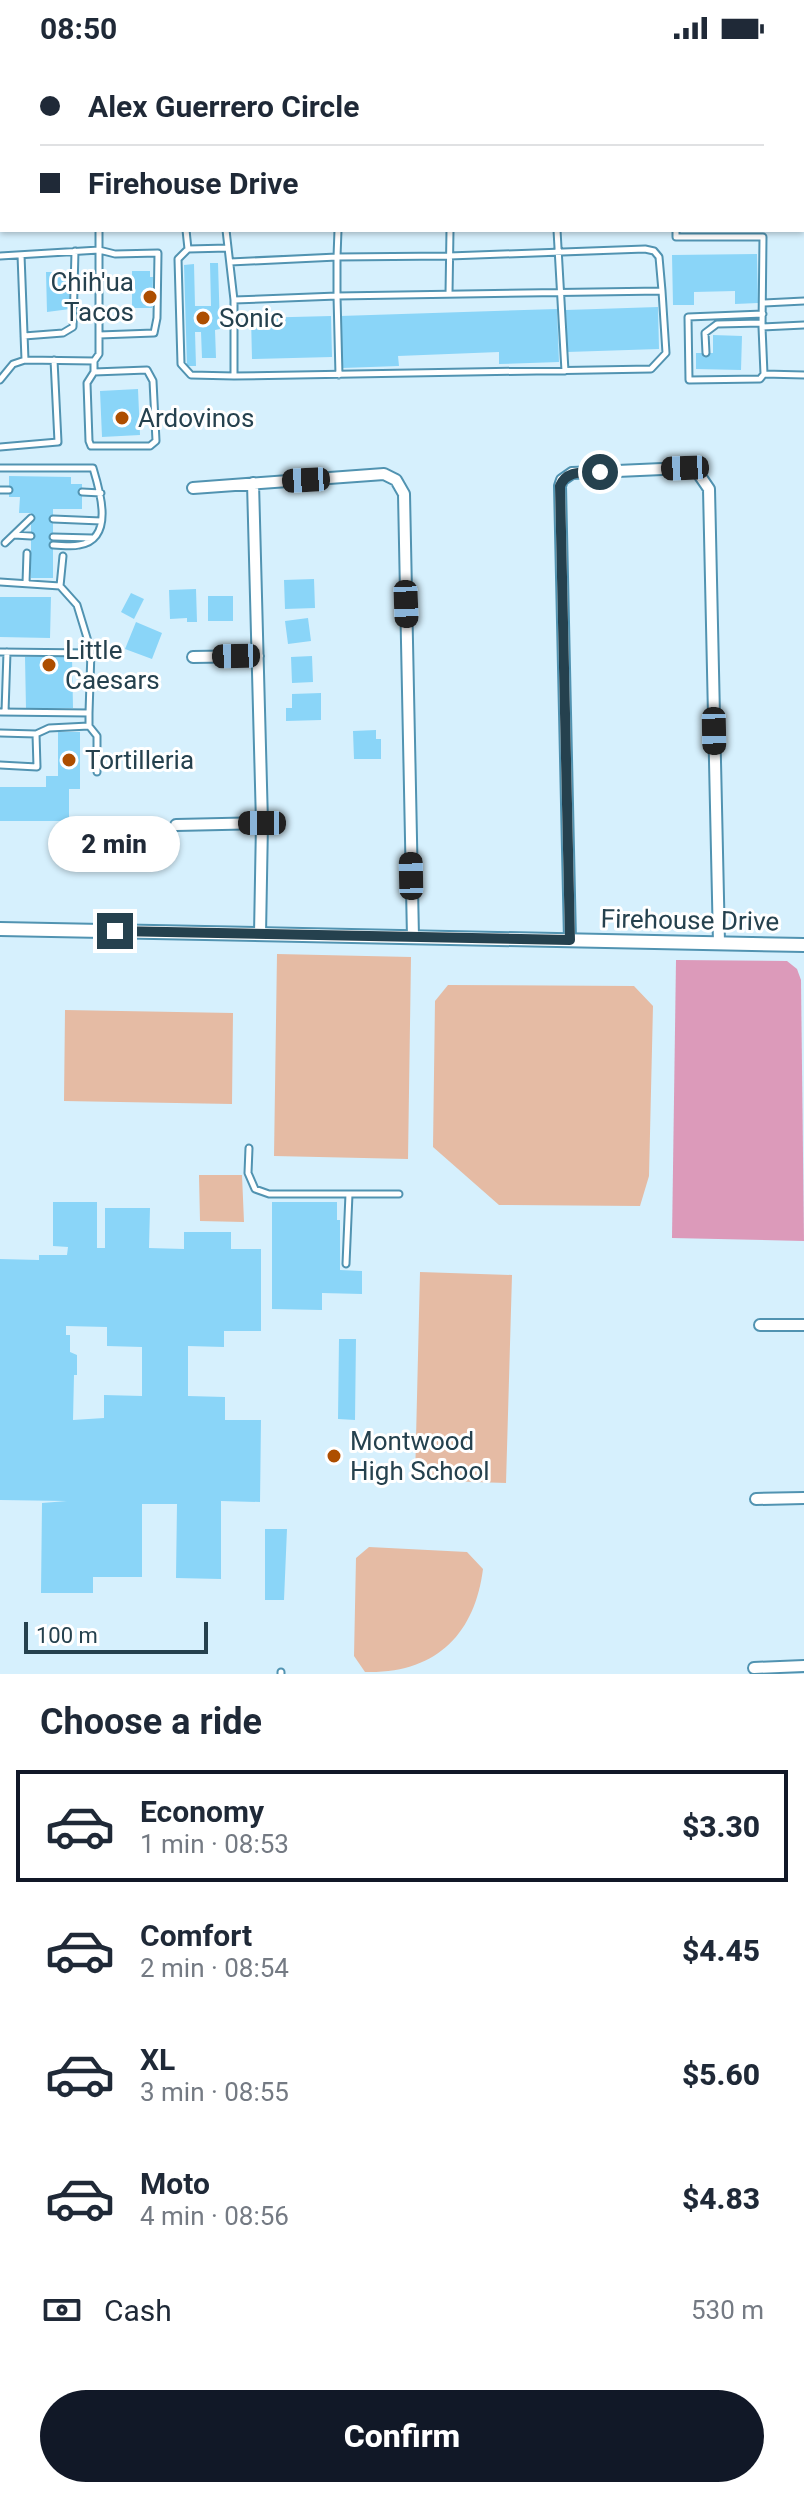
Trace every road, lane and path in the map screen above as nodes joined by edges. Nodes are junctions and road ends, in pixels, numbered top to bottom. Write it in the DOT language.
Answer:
graph roads {
  1 [pos="99,232"];
  2 [pos="186,232"];
  3 [pos="226,232"];
  4 [pos="338,232"];
  5 [pos="450,232"];
  6 [pos="557,232"];
  7 [pos="676,232"];
  8 [pos="228,248"];
  9 [pos="188,249"];
  10 [pos="99,250"];
  11 [pos="75,251"];
  12 [pos="558,252"];
  13 [pos="21,255"];
  14 [pos="0,256"];
  15 [pos="449,256"];
  16 [pos="337,257"];
  17 [pos="230,262"];
  18 [pos="662,291"];
  19 [pos="561,292"];
  20 [pos="449,294"];
  21 [pos="337,296"];
  22 [pos="234,300"];
  23 [pos="804,301"];
  24 [pos="764,303"];
  25 [pos="763,314"];
  26 [pos="762,325"];
  27 [pos="804,325"];
  28 [pos="99,335"];
  29 [pos="24,336"];
  30 [pos="706,353"];
  31 [pos="25,360"];
  32 [pos="54,360"];
  33 [pos="94,361"];
  34 [pos="707,369"];
  35 [pos="565,371"];
  36 [pos="94,372"];
  37 [pos="764,374"];
  38 [pos="339,375"];
  39 [pos="804,375"];
  40 [pos="234,376"];
  41 [pos="0,380"];
  42 [pos="709,380"];
  43 [pos="0,447"];
  44 [pos="0,468"];
  45 [pos="253,483"];
  46 [pos="193,488"];
  47 [pos="0,490"];
  48 [pos="9,490"];
  49 [pos="82,492"];
  50 [pos="101,493"];
  51 [pos="31,518"];
  52 [pos="53,519"];
  53 [pos="101,521"];
  54 [pos="13,535"];
  55 [pos="31,536"];
  56 [pos="53,537"];
  57 [pos="93,539"];
  58 [pos="5,543"];
  59 [pos="53,545"];
  60 [pos="27,553"];
  61 [pos="63,556"];
  62 [pos="0,582"];
  63 [pos="26,583"];
  64 [pos="60,586"];
  65 [pos="3,652"];
  66 [pos="91,653"];
  67 [pos="258,656"];
  68 [pos="193,657"];
  69 [pos="2,712"];
  70 [pos="89,713"];
  71 [pos="89,726"];
  72 [pos="0,733"];
  73 [pos="36,734"];
  74 [pos="0,765"];
  75 [pos="97,772"];
  76 [pos="262,823"];
  77 [pos="176,825"];
  78 [pos="0,929"];
  79 [pos="260,934"];
  80 [pos="413,937"];
  81 [pos="570,940"];
  82 [pos="719,943"];
  83 [pos="804,945"];
  84 [pos="249,1148"];
  85 [pos="349,1194"];
  86 [pos="399,1194"];
  87 [pos="346,1264"];
  88 [pos="760,1325"];
  89 [pos="804,1325"];
  90 [pos="804,1498"];
  91 [pos="756,1499"];
  92 [pos="804,1666"];
  93 [pos="754,1668"];
  1 -- 10 [label="lane"];
  2 -- 9 [label="lane"];
  3 -- 8 [label="lane"];
  4 -- 16 [label="lane"];
  5 -- 15 [label="lane"];
  6 -- 12 [label="lane"];
  7 -- 24 [label="lane"];
  8 -- 9 [label="lane"];
  8 -- 17 [label="lane"];
  9 -- 40 [label="lane"];
  10 -- 11 [label="lane"];
  10 -- 28 [label="lane"];
  10 -- 28 [label="lane"];
  11 -- 13 [label="lane"];
  11 -- 29 [label="lane"];
  12 -- 15 [label="lane"];
  12 -- 18 [label="lane"];
  12 -- 19 [label="lane"];
  13 -- 14 [label="lane"];
  13 -- 29 [label="lane"];
  15 -- 16 [label="lane"];
  15 -- 20 [label="lane"];
  16 -- 17 [label="lane"];
  16 -- 21 [label="lane"];
  17 -- 22 [label="lane"];
  18 -- 19 [label="lane"];
  18 -- 35 [label="lane"];
  19 -- 20 [label="lane"];
  19 -- 35 [label="lane"];
  20 -- 21 [label="lane"];
  21 -- 22 [label="lane"];
  21 -- 38 [label="lane"];
  22 -- 40 [label="lane"];
  23 -- 24 [label="lane"];
  24 -- 25 [label="lane"];
  25 -- 26 [label="lane"];
  25 -- 42 [label="lane"];
  26 -- 27 [label="lane"];
  26 -- 30 [label="lane"];
  26 -- 37 [label="lane"];
  28 -- 33 [label="lane"];
  29 -- 31 [label="lane"];
  31 -- 32 [label="lane"];
  31 -- 41 [label="lane"];
  32 -- 33 [label="lane"];
  32 -- 43 [label="lane"];
  33 -- 36 [label="lane"];
  34 -- 42 [label="lane"];
  35 -- 38 [label="lane"];
  36 -- 36 [label="lane"];
  37 -- 39 [label="lane"];
  37 -- 42 [label="lane"];
  38 -- 40 [label="lane"];
  44 -- 50 [label="lane"];
  45 -- 46 [label="street"];
  45 -- 67 [label="street"];
  45 -- 80 [label="street"];
  47 -- 48 [label="lane"];
  49 -- 50 [label="lane"];
  50 -- 53 [label="lane"];
  51 -- 54 [label="lane"];
  52 -- 53 [label="lane"];
  53 -- 57 [label="lane"];
  54 -- 55 [label="lane"];
  54 -- 58 [label="lane"];
  56 -- 57 [label="lane"];
  57 -- 59 [label="lane"];
  60 -- 63 [label="lane"];
  61 -- 64 [label="lane"];
  62 -- 63 [label="lane"];
  63 -- 64 [label="lane"];
  64 -- 66 [label="lane"];
  65 -- 66 [label="lane"];
  65 -- 69 [label="lane"];
  66 -- 70 [label="lane"];
  67 -- 68 [label="street"];
  67 -- 76 [label="street"];
  69 -- 70 [label="lane"];
  70 -- 71 [label="lane"];
  71 -- 73 [label="lane"];
  71 -- 75 [label="lane"];
  72 -- 73 [label="lane"];
  73 -- 74 [label="lane"];
  76 -- 77 [label="street"];
  76 -- 79 [label="street"];
  78 -- 79 [label="street, Firehouse Drive"];
  79 -- 80 [label="street, Firehouse Drive"];
  80 -- 81 [label="street, Firehouse Drive"];
  81 -- 82 [label="street, Firehouse Drive"];
  81 -- 82 [label="street"];
  82 -- 83 [label="street, Firehouse Drive"];
  84 -- 85 [label="lane"];
  85 -- 86 [label="lane"];
  85 -- 87 [label="lane"];
  88 -- 89 [label="street"];
  90 -- 91 [label="street"];
  92 -- 93 [label="street"];
}
